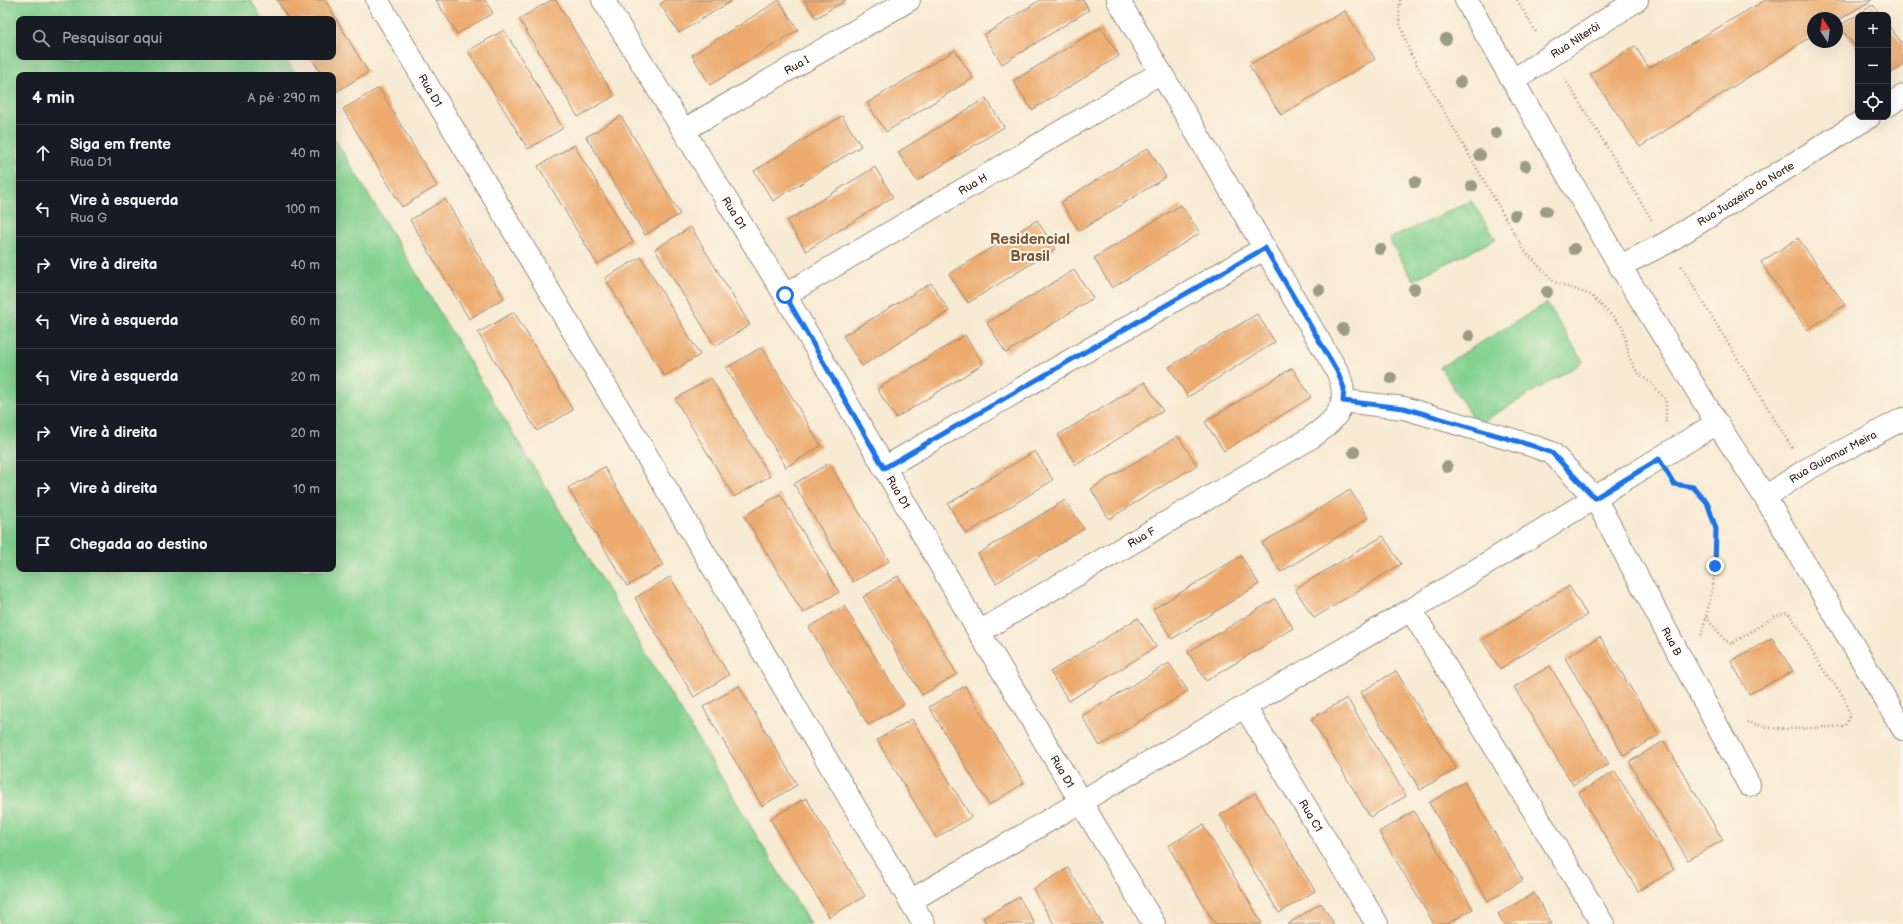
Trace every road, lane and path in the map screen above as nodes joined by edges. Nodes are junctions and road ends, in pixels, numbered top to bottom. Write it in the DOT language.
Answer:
graph roads {
  1 [pos="377,0"];
  2 [pos="603,0"];
  3 [pos="909,0"];
  4 [pos="1118,0"];
  5 [pos="1400,0"];
  6 [pos="1466,0"];
  7 [pos="1637,0"];
  8 [pos="1160,73"];
  9 [pos="1513,80"];
  10 [pos="1903,96"];
  11 [pos="1891,103"];
  12 [pos="1864,120"];
  13 [pos="684,130"];
  14 [pos="1265,248"];
  15 [pos="1620,266"];
  16 [pos="785,295"];
  17 [pos="1343,401"];
  18 [pos="1903,420"];
  19 [pos="1717,423"];
  20 [pos="1666,427"];
  21 [pos="1659,459"];
  22 [pos="884,468"];
  23 [pos="1765,497"];
  24 [pos="1595,498"];
  25 [pos="1411,610"];
  26 [pos="1706,617"];
  27 [pos="980,632"];
  28 [pos="1700,640"];
  29 [pos="1245,707"];
  30 [pos="1744,721"];
  31 [pos="1903,729"];
  32 [pos="1749,785"];
  33 [pos="1082,802"];
  34 [pos="910,901"];
  35 [pos="924,924"];
  36 [pos="1154,924"];
  37 [pos="1377,924"];
  38 [pos="1603,924"];
  1 -- 34 [label="street, Rua D1"];
  2 -- 13 [label="street, Rua D1"];
  3 -- 13 [label="street, Rua I"];
  4 -- 8 [label="street"];
  5 -- 20 [label="path"];
  6 -- 9 [label="street"];
  7 -- 9 [label="street, Rua Niterói"];
  8 -- 14 [label="street"];
  8 -- 16 [label="street, Rua H"];
  9 -- 15 [label="street"];
  10 -- 11 [label="street"];
  12 -- 15 [label="street, Rua Juazeiro do Norte"];
  13 -- 16 [label="street, Rua D1"];
  14 -- 17 [label="street"];
  14 -- 22 [label="street"];
  15 -- 19 [label="street"];
  16 -- 22 [label="street, Rua D1"];
  17 -- 24 [label="street, Rua B"];
  17 -- 27 [label="street, Rua F"];
  18 -- 23 [label="street, Rua Guiomar Meira"];
  19 -- 21 [label="street"];
  19 -- 23 [label="street"];
  21 -- 24 [label="street"];
  21 -- 26 [label="path"];
  22 -- 27 [label="street, Rua D1"];
  23 -- 31 [label="street"];
  24 -- 25 [label="street"];
  24 -- 32 [label="street, Rua B"];
  25 -- 29 [label="street"];
  25 -- 38 [label="street"];
  26 -- 28 [label="path"];
  26 -- 30 [label="path"];
  27 -- 33 [label="street, Rua D1"];
  29 -- 33 [label="street"];
  29 -- 37 [label="street, Rua C1"];
  33 -- 34 [label="street"];
  33 -- 36 [label="street, Rua D1"];
  34 -- 35 [label="street, Rua D1"];
}
